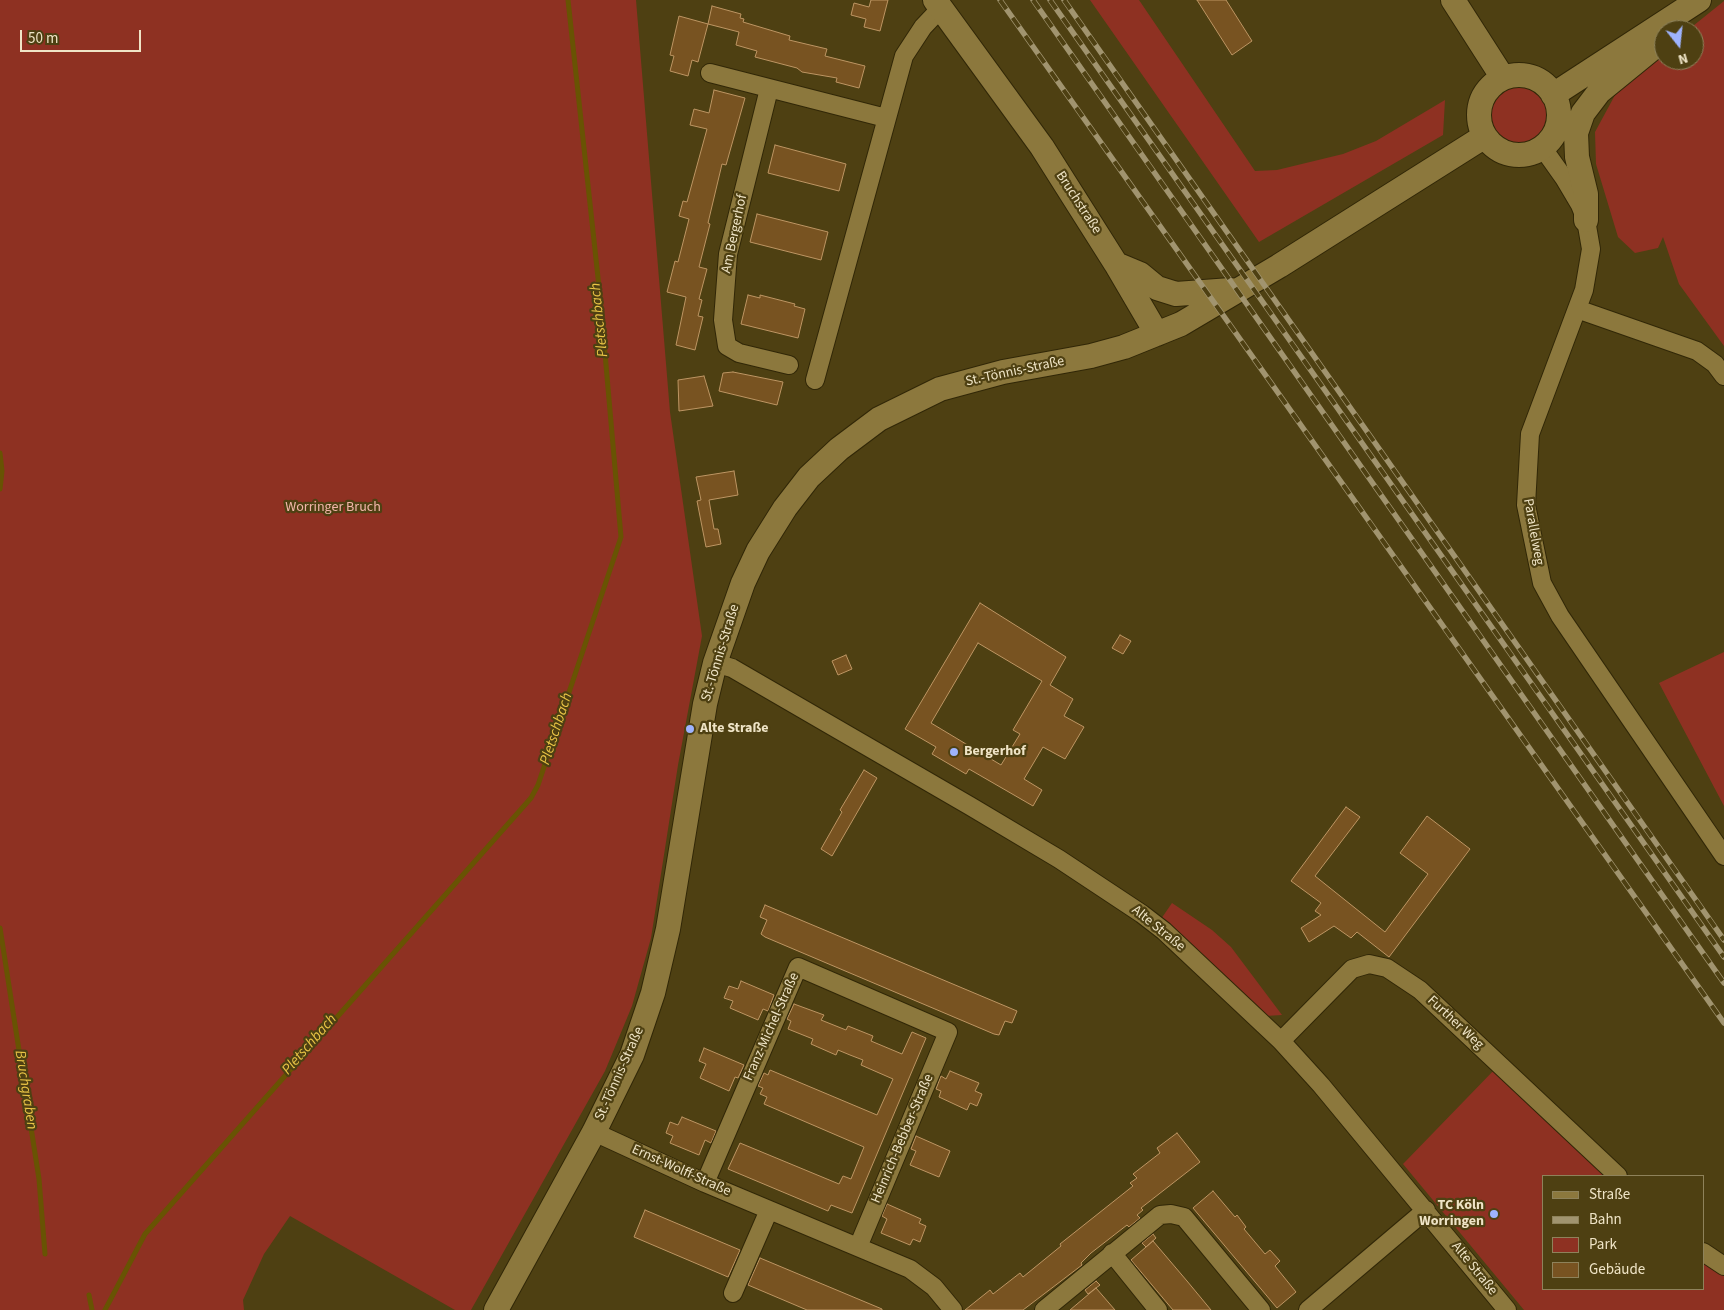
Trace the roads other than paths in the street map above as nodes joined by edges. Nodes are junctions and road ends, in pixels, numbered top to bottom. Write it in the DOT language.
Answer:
graph roads {
  1 [pos="1453,0"];
  2 [pos="1698,0"];
  3 [pos="938,4"];
  4 [pos="1683,20"];
  5 [pos="1654,47"];
  6 [pos="710,73"];
  7 [pos="1503,78"];
  8 [pos="769,89"];
  9 [pos="1553,95"];
  10 [pos="886,118"];
  11 [pos="1484,136"];
  12 [pos="1542,147"];
  13 [pos="1586,220"];
  14 [pos="1116,264"];
  15 [pos="1241,289"];
  16 [pos="1577,309"];
  17 [pos="1157,334"];
  18 [pos="789,365"];
  19 [pos="1724,376"];
  20 [pos="815,380"];
  21 [pos="715,663"];
  22 [pos="1724,856"];
  23 [pos="948,1032"];
  24 [pos="1281,1041"];
  25 [pos="594,1132"];
  26 [pos="1617,1175"];
  27 [pos="706,1183"];
  28 [pos="769,1210"];
  29 [pos="1426,1210"];
  30 [pos="858,1247"];
  31 [pos="1704,1253"];
  32 [pos="1112,1254"];
  33 [pos="1724,1266"];
  34 [pos="733,1293"];
  35 [pos="1054,1307"];
  36 [pos="496,1310"];
  37 [pos="953,1310"];
  38 [pos="1158,1310"];
  39 [pos="1261,1310"];
  40 [pos="1308,1310"];
  41 [pos="1507,1310"];
  1 -- 7 [label="main road"];
  2 -- 4 [label="main road"];
  2 -- 9 [label="main road"];
  3 -- 10 [label="street"];
  3 -- 14 [label="main road, Bruchstraße"];
  5 -- 13 [label="main road"];
  6 -- 8 [label="street"];
  7 -- 9 [label="main road"];
  7 -- 11 [label="main road"];
  8 -- 10 [label="street"];
  8 -- 18 [label="street, Am Bergerhof"];
  9 -- 12 [label="main road"];
  10 -- 20 [label="street"];
  11 -- 12 [label="main road"];
  11 -- 15 [label="main road"];
  12 -- 13 [label="street, Parallelweg"];
  13 -- 16 [label="street, Parallelweg"];
  14 -- 15 [label="main road"];
  14 -- 17 [label="main road, Bruchstraße"];
  15 -- 17 [label="main road"];
  16 -- 19 [label="street"];
  16 -- 22 [label="street, Parallelweg"];
  17 -- 21 [label="main road, St.-Tönnis-Straße"];
  21 -- 24 [label="street, Alte Straße"];
  21 -- 25 [label="main road, St.-Tönnis-Straße"];
  23 -- 27 [label="street, Franz-Michel-Straße"];
  23 -- 30 [label="street, Heinrich-Bebber-Straße"];
  24 -- 26 [label="street, Further Weg"];
  24 -- 29 [label="street, Alte Straße"];
  25 -- 27 [label="street, Ernst-Wolff-Straße"];
  25 -- 36 [label="main road, St.-Tönnis-Straße"];
  27 -- 28 [label="street, Ernst-Wolff-Straße"];
  28 -- 30 [label="street, Ernst-Wolff-Straße"];
  28 -- 34 [label="street"];
  29 -- 40 [label="street"];
  29 -- 41 [label="street, Alte Straße"];
  30 -- 37 [label="street, Ernst-Wolff-Straße"];
  31 -- 33 [label="street"];
  32 -- 35 [label="street"];
  32 -- 38 [label="street"];
  32 -- 39 [label="street"];
}
